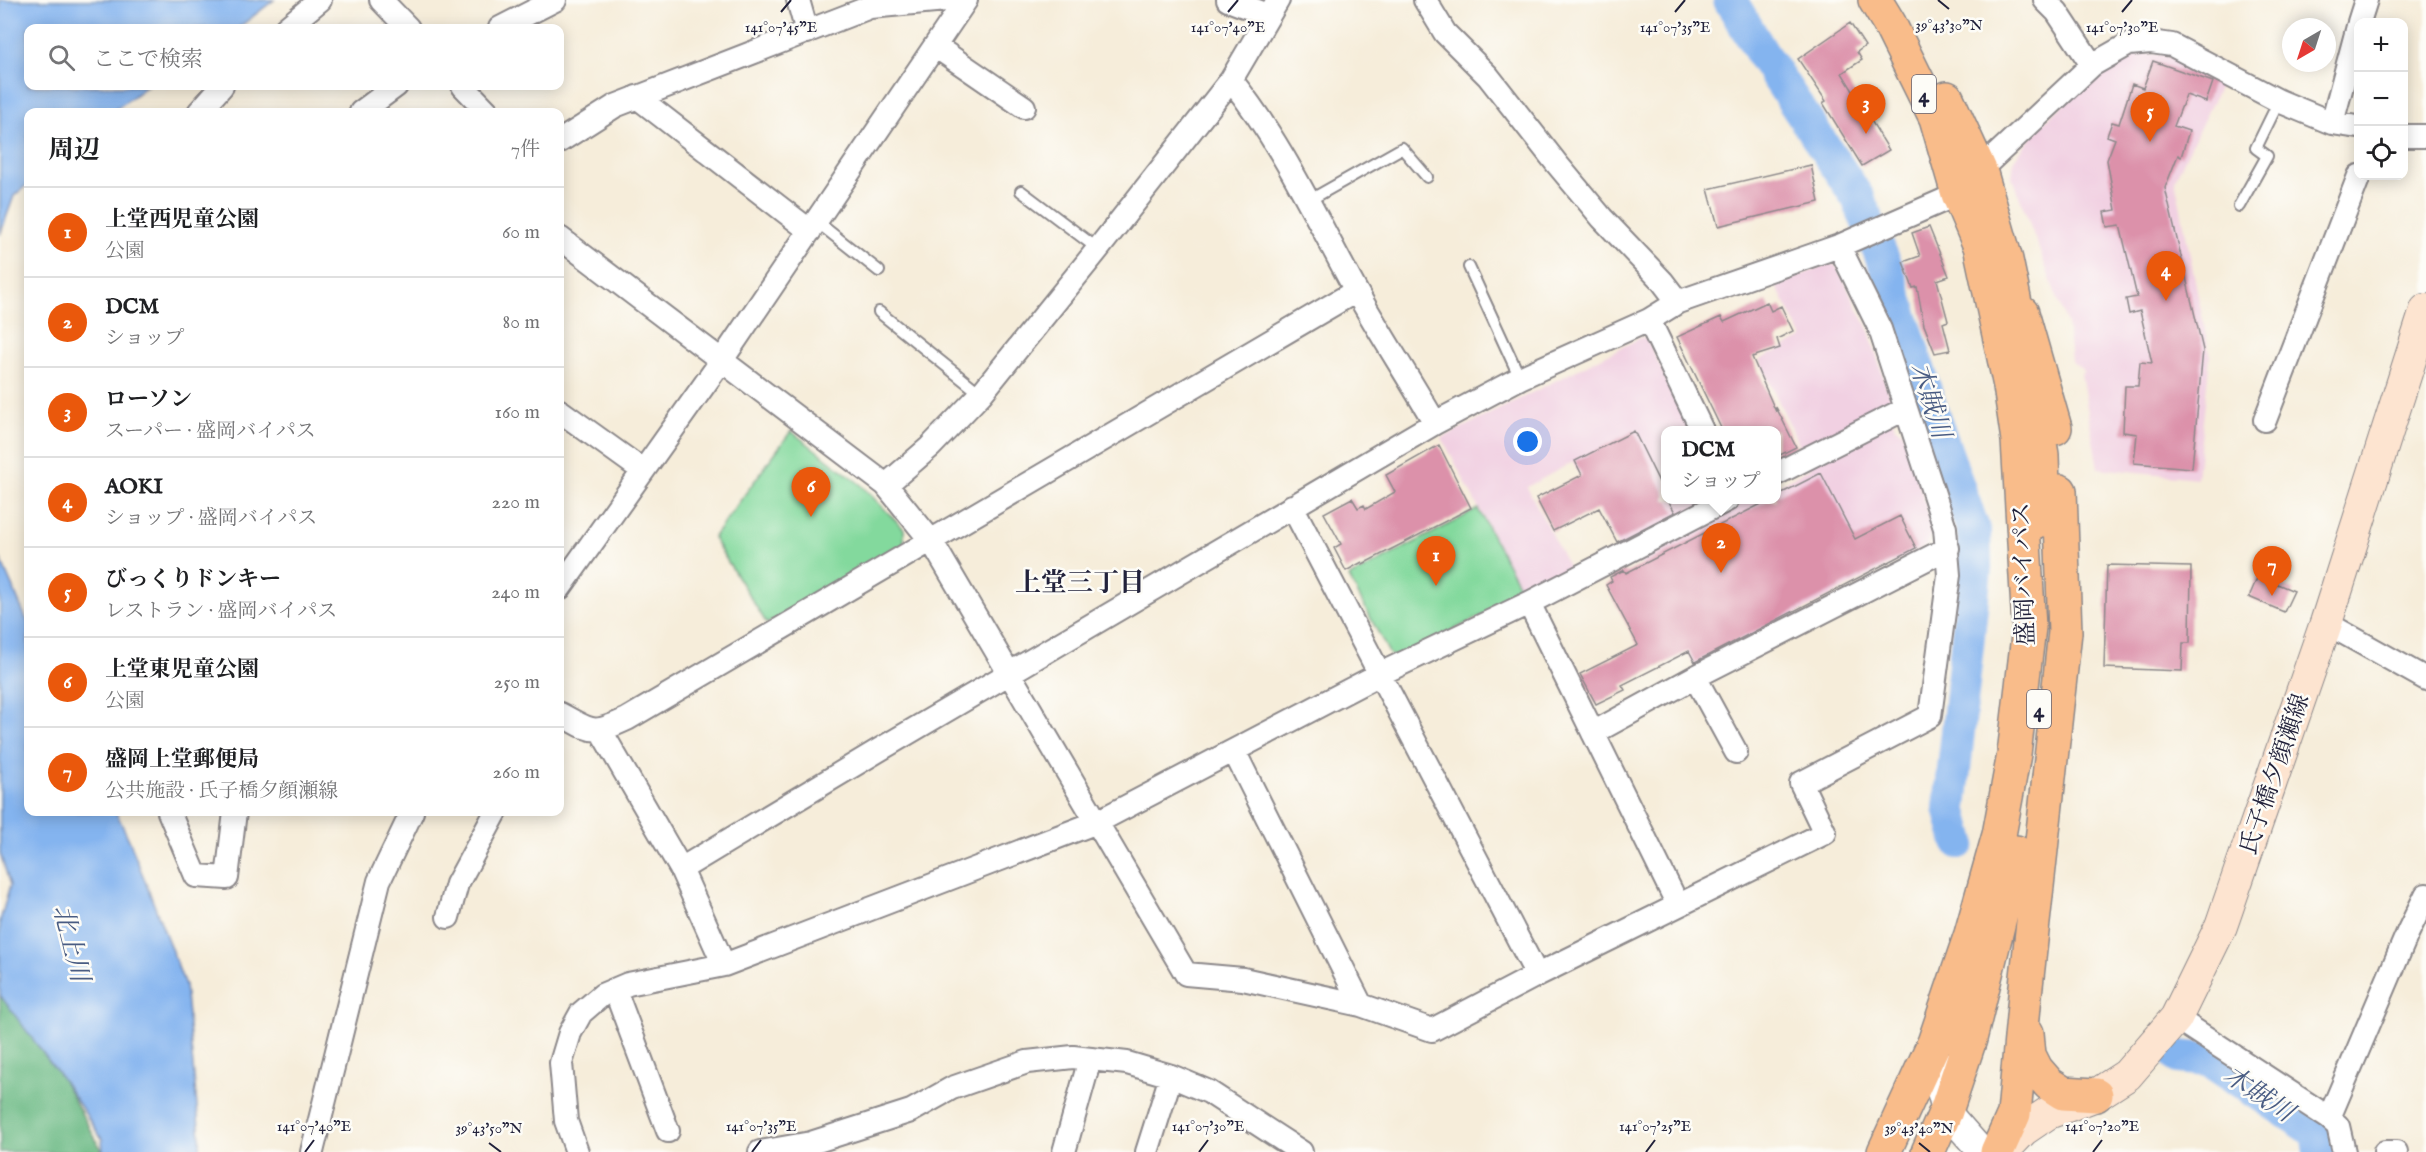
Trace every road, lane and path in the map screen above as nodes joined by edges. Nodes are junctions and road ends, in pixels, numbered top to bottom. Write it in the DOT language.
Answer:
graph roads {
  1 [pos="320,0"];
  2 [pos="381,0"];
  3 [pos="555,0"];
  4 [pos="798,0"];
  5 [pos="938,0"];
  6 [pos="966,0"];
  7 [pos="1228,0"];
  8 [pos="1425,0"];
  9 [pos="1875,0"];
  10 [pos="1898,0"];
  11 [pos="2366,0"];
  12 [pos="2055,4"];
  13 [pos="1273,8"];
  14 [pos="2361,18"];
  15 [pos="291,24"];
  16 [pos="404,24"];
  17 [pos="508,24"];
  18 [pos="807,32"];
  19 [pos="2354,42"];
  20 [pos="935,46"];
  21 [pos="2092,65"];
  22 [pos="1231,80"];
  23 [pos="218,90"];
  24 [pos="391,90"];
  25 [pos="467,90"];
  26 [pos="637,97"];
  27 [pos="2279,101"];
  28 [pos="1024,107"];
  29 [pos="203,108"];
  30 [pos="366,108"];
  31 [pos="484,108"];
  32 [pos="2332,123"];
  33 [pos="2354,126"];
  34 [pos="564,136"];
  35 [pos="2408,136"];
  36 [pos="2426,136"];
  37 [pos="1980,170"];
  38 [pos="1427,177"];
  39 [pos="2357,180"];
  40 [pos="1021,191"];
  41 [pos="1958,194"];
  42 [pos="1308,201"];
  43 [pos="2239,206"];
  44 [pos="813,226"];
  45 [pos="564,241"];
  46 [pos="1848,242"];
  47 [pos="1098,249"];
  48 [pos="2006,260"];
  49 [pos="1469,267"];
  50 [pos="879,271"];
  51 [pos="1356,291"];
  52 [pos="1678,302"];
  53 [pos="2426,310"];
  54 [pos="879,312"];
  55 [pos="1649,320"];
  56 [pos="722,360"];
  57 [pos="1521,378"];
  58 [pos="981,394"];
  59 [pos="1905,409"];
  60 [pos="564,414"];
  61 [pos="2265,420"];
  62 [pos="1435,423"];
  63 [pos="1700,426"];
  64 [pos="642,470"];
  65 [pos="1781,471"];
  66 [pos="886,485"];
  67 [pos="1719,504"];
  68 [pos="1292,506"];
  69 [pos="932,542"];
  70 [pos="1948,548"];
  71 [pos="564,579"];
  72 [pos="1529,603"];
  73 [pos="2326,623"];
  74 [pos="1011,673"];
  75 [pos="1380,674"];
  76 [pos="1695,677"];
  77 [pos="2426,679"];
  78 [pos="564,716"];
  79 [pos="601,731"];
  80 [pos="1593,733"];
  81 [pos="1234,751"];
  82 [pos="1736,752"];
  83 [pos="171,816"];
  84 [pos="235,816"];
  85 [pos="410,816"];
  86 [pos="494,816"];
  87 [pos="1097,822"];
  88 [pos="681,869"];
  89 [pos="2426,895"];
  90 [pos="1678,905"];
  91 [pos="448,917"];
  92 [pos="2417,936"];
  93 [pos="724,965"];
  94 [pos="1537,975"];
  95 [pos="615,990"];
  96 [pos="2025,995"];
  97 [pos="1361,1005"];
  98 [pos="2176,1018"];
  99 [pos="1934,1043"];
  100 [pos="1090,1059"];
  101 [pos="1170,1076"];
  102 [pos="2096,1095"];
  103 [pos="1946,1111"];
  104 [pos="2329,1118"];
  105 [pos="668,1131"];
  106 [pos="811,1148"];
  107 [pos="1931,1151"];
  108 [pos="312,1152"];
  109 [pos="577,1152"];
  110 [pos="760,1152"];
  111 [pos="1064,1152"];
  112 [pos="1148,1152"];
  113 [pos="1301,1152"];
  114 [pos="1884,1152"];
  115 [pos="1982,1152"];
  116 [pos="1997,1152"];
  117 [pos="2002,1152"];
  118 [pos="2344,1152"];
  119 [pos="2385,1152"];
  120 [pos="2396,1152"];
  1 -- 15 [label="street"];
  2 -- 16 [label="street"];
  3 -- 17 [label="street"];
  4 -- 18 [label="street"];
  5 -- 18 [label="street"];
  6 -- 20 [label="street"];
  7 -- 13 [label="street"];
  8 -- 52 [label="street"];
  9 -- 41 [label="highway, 盛岡バイパス / 4"];
  10 -- 37 [label="highway, 盛岡バイパス / 4"];
  11 -- 14 [label="street"];
  12 -- 21 [label="street"];
  13 -- 22 [label="street"];
  18 -- 26 [label="street"];
  19 -- 32 [label="street"];
  20 -- 28 [label="street"];
  20 -- 44 [label="street"];
  21 -- 27 [label="street"];
  21 -- 37 [label="street"];
  22 -- 42 [label="street"];
  22 -- 47 [label="street"];
  23 -- 29 [label="street"];
  24 -- 30 [label="street"];
  25 -- 31 [label="street"];
  26 -- 34 [label="street"];
  26 -- 44 [label="street"];
  27 -- 32 [label="street"];
  27 -- 43 [label="lane"];
  32 -- 33 [label="street"];
  35 -- 36 [label="street"];
  37 -- 41 [label="street"];
  37 -- 48 [label="highway, 盛岡バイパス / 4"];
  38 -- 42 [label="lane"];
  39 -- 61 [label="street"];
  40 -- 47 [label="lane"];
  41 -- 46 [label="street"];
  41 -- 99 [label="highway, 盛岡バイパス / 4"];
  42 -- 51 [label="street"];
  44 -- 50 [label="lane"];
  44 -- 56 [label="street"];
  45 -- 56 [label="street"];
  46 -- 52 [label="street"];
  46 -- 59 [label="street"];
  47 -- 58 [label="street"];
  48 -- 96 [label="highway"];
  48 -- 103 [label="highway, 盛岡バイパス / 4"];
  49 -- 57 [label="lane"];
  51 -- 62 [label="street"];
  51 -- 69 [label="street"];
  52 -- 55 [label="street"];
  53 -- 73 [label="main road, 氏子橋夕顔瀬線"];
  54 -- 58 [label="lane"];
  55 -- 57 [label="street"];
  55 -- 63 [label="street"];
  56 -- 64 [label="street"];
  56 -- 66 [label="street"];
  57 -- 62 [label="street"];
  58 -- 66 [label="street"];
  59 -- 65 [label="street"];
  59 -- 70 [label="street"];
  60 -- 64 [label="street"];
  62 -- 68 [label="street"];
  64 -- 71 [label="street"];
  66 -- 69 [label="street"];
  67 -- 72 [label="street"];
  68 -- 74 [label="street"];
  68 -- 75 [label="street"];
  69 -- 74 [label="street"];
  69 -- 79 [label="street"];
  70 -- 76 [label="street"];
  70 -- 90 [label="street"];
  72 -- 75 [label="street"];
  72 -- 80 [label="street"];
  73 -- 77 [label="street"];
  73 -- 98 [label="main road, 氏子橋夕顔瀬線"];
  74 -- 87 [label="street"];
  74 -- 88 [label="street"];
  75 -- 81 [label="street"];
  75 -- 94 [label="street"];
  76 -- 80 [label="street"];
  76 -- 82 [label="street"];
  78 -- 79 [label="street"];
  79 -- 88 [label="street"];
  80 -- 90 [label="street"];
  81 -- 87 [label="street"];
  81 -- 97 [label="street"];
  83 -- 84 [label="street"];
  85 -- 108 [label="street"];
  86 -- 91 [label="street"];
  87 -- 93 [label="street"];
  87 -- 97 [label="street"];
  88 -- 93 [label="street"];
  89 -- 92 [label="street"];
  90 -- 94 [label="street"];
  92 -- 104 [label="street"];
  93 -- 95 [label="street"];
  94 -- 97 [label="street"];
  95 -- 105 [label="street"];
  95 -- 109 [label="street"];
  96 -- 102 [label="highway"];
  96 -- 116 [label="highway"];
  98 -- 102 [label="main road, 氏子橋夕顔瀬線"];
  98 -- 104 [label="street"];
  99 -- 103 [label="street"];
  99 -- 114 [label="highway, 盛岡バイパス / 4"];
  100 -- 101 [label="street"];
  100 -- 106 [label="street"];
  100 -- 111 [label="street"];
  101 -- 112 [label="street"];
  101 -- 113 [label="street"];
  102 -- 117 [label="main road, 氏子橋夕顔瀬線"];
  103 -- 107 [label="highway, 盛岡バイパス / 4"];
  103 -- 115 [label="street"];
  104 -- 118 [label="street"];
  106 -- 110 [label="street"];
  119 -- 120 [label="street"];
}
